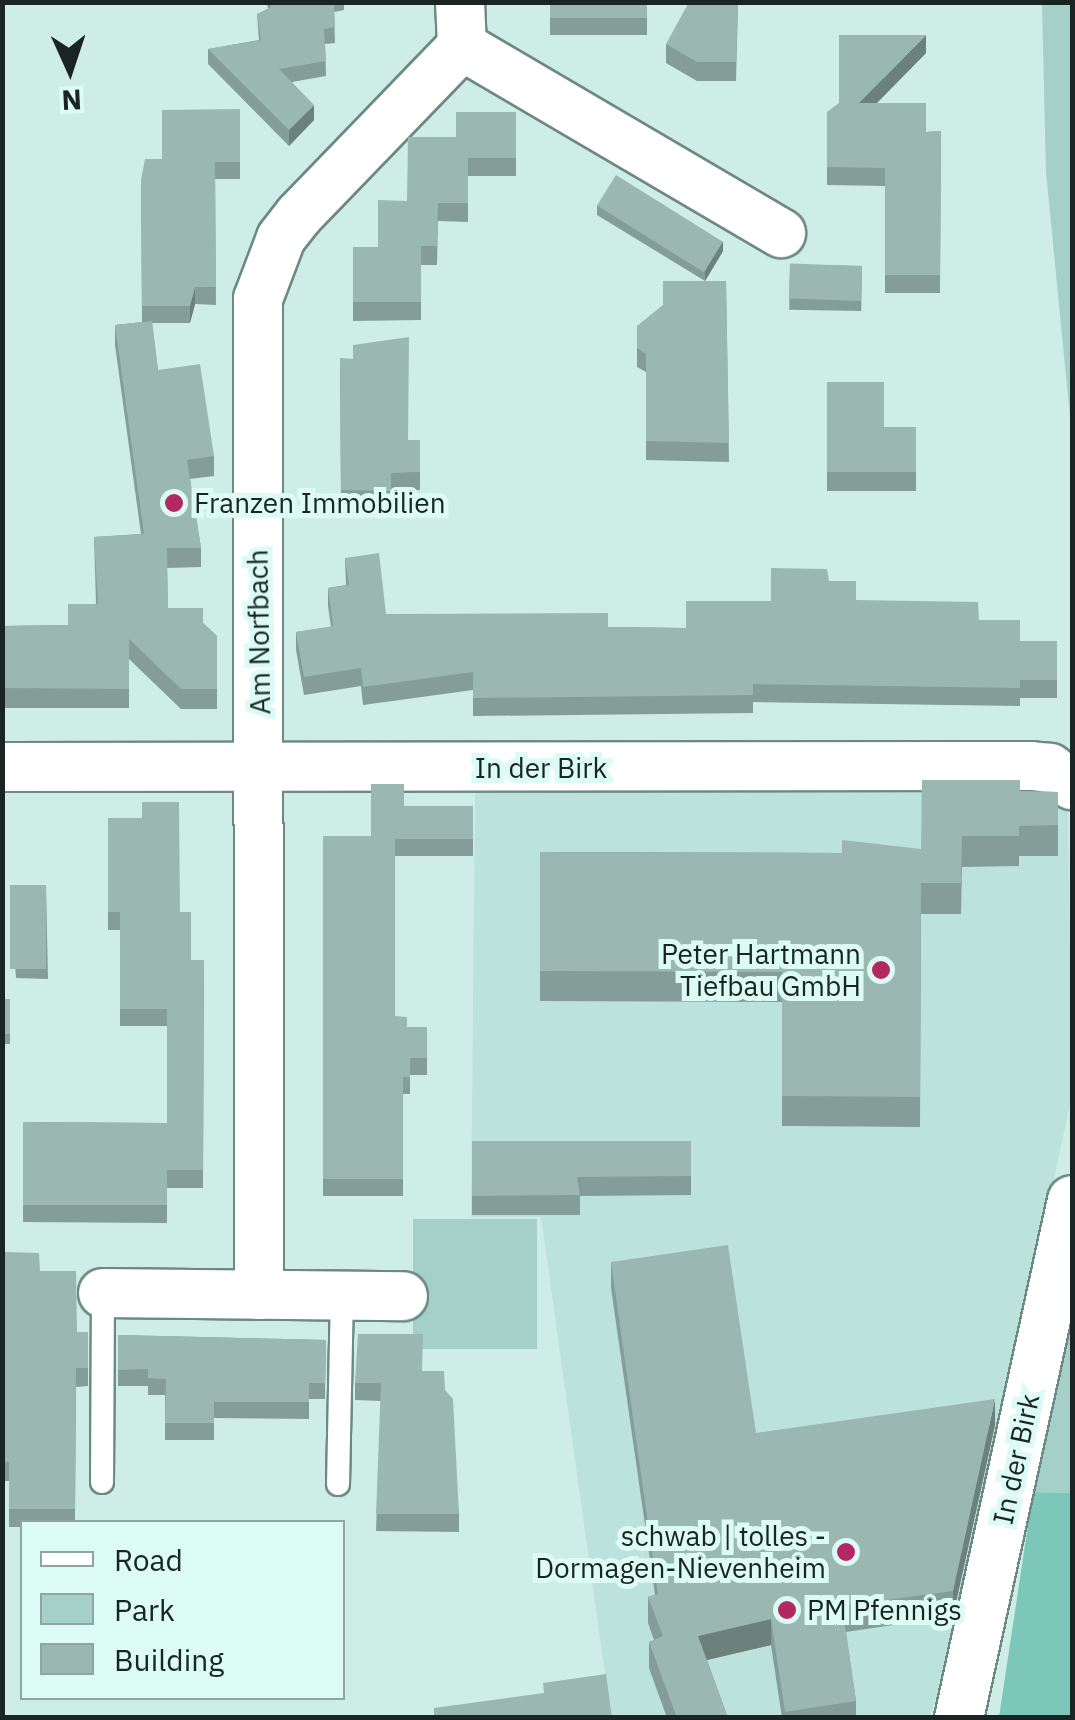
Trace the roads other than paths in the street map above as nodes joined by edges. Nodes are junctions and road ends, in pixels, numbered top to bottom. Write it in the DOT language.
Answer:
graph roads {
  1 [pos="461,24"];
  2 [pos="782,234"];
  3 [pos="2,767"];
  4 [pos="261,768"];
  5 [pos="1072,785"];
  6 [pos="1072,1200"];
  7 [pos="103,1293"];
  8 [pos="259,1295"];
  9 [pos="342,1295"];
  10 [pos="404,1296"];
  11 [pos="102,1482"];
  12 [pos="338,1484"];
  13 [pos="959,1718"];
  1 -- 2 [label="street, Am Norfbach"];
  1 -- 4 [label="street, Am Norfbach"];
  3 -- 4 [label="street, In der Birk"];
  4 -- 5 [label="street, In der Birk"];
  4 -- 8 [label="street, Am Norfbach"];
  6 -- 13 [label="street, In der Birk"];
  7 -- 8 [label="street"];
  7 -- 11 [label="lane"];
  8 -- 9 [label="street"];
  9 -- 10 [label="street"];
  9 -- 12 [label="lane"];
}
